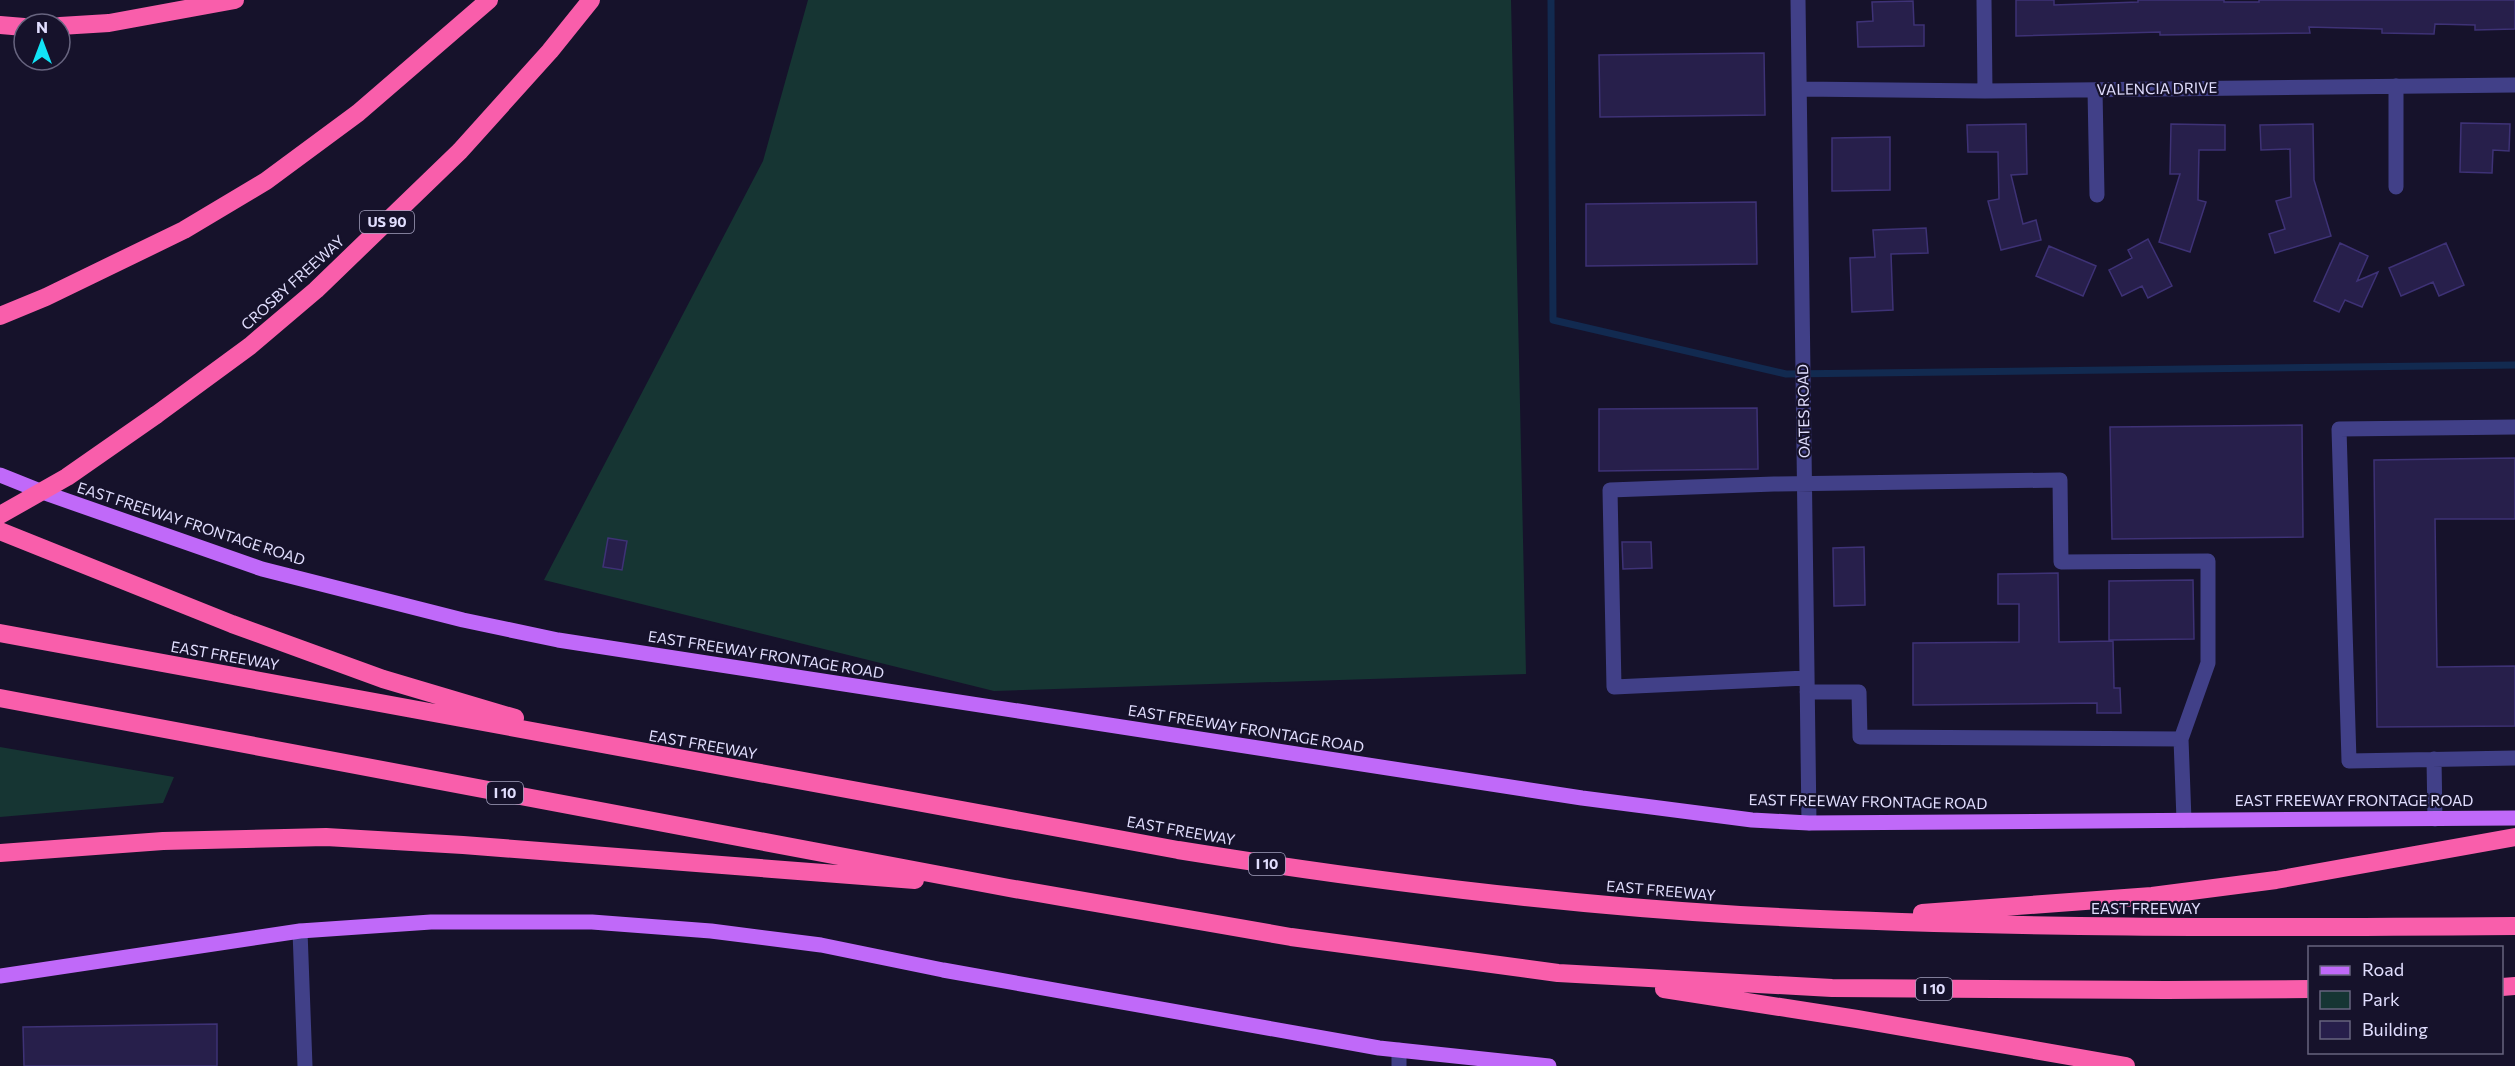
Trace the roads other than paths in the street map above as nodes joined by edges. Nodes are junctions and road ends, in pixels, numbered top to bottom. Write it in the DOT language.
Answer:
graph roads {
  1 [pos="235,0"];
  2 [pos="489,0"];
  3 [pos="591,0"];
  4 [pos="1798,0"];
  5 [pos="1984,0"];
  6 [pos="72,25"];
  7 [pos="2515,85"];
  8 [pos="2396,86"];
  9 [pos="1800,89"];
  10 [pos="2095,90"];
  11 [pos="1985,91"];
  12 [pos="2396,188"];
  13 [pos="2097,195"];
  14 [pos="0,316"];
  15 [pos="2515,427"];
  16 [pos="0,475"];
  17 [pos="1805,483"];
  18 [pos="0,515"];
  19 [pos="0,531"];
  20 [pos="0,633"];
  21 [pos="1807,685"];
  22 [pos="0,698"];
  23 [pos="2181,739"];
  24 [pos="2515,758"];
  25 [pos="2434,759"];
  26 [pos="710,764"];
  27 [pos="2515,818"];
  28 [pos="2435,819"];
  29 [pos="2184,820"];
  30 [pos="1809,823"];
  31 [pos="2515,837"];
  32 [pos="0,853"];
  33 [pos="1009,888"];
  34 [pos="1831,919"];
  35 [pos="2515,926"];
  36 [pos="300,931"];
  37 [pos="1558,973"];
  38 [pos="0,976"];
  39 [pos="2308,989"];
  40 [pos="1399,1050"];
  41 [pos="304,1066"];
  42 [pos="1400,1066"];
  43 [pos="1549,1066"];
  44 [pos="2126,1066"];
  1 -- 6 [label="highway"];
  2 -- 14 [label="highway"];
  3 -- 18 [label="highway, CROSBY FREEWAY / US 90, bridge"];
  4 -- 9 [label="street, OATES ROAD"];
  5 -- 11 [label="street"];
  7 -- 8 [label="street, VALENCIA DRIVE"];
  8 -- 10 [label="street, VALENCIA DRIVE"];
  8 -- 12 [label="street"];
  9 -- 11 [label="street, VALENCIA DRIVE"];
  9 -- 17 [label="street, OATES ROAD"];
  10 -- 11 [label="street, VALENCIA DRIVE"];
  10 -- 13 [label="street"];
  15 -- 25 [label="street"];
  16 -- 30 [label="main road, EAST FREEWAY FRONTAGE ROAD"];
  17 -- 21 [label="street, OATES ROAD"];
  17 -- 21 [label="street"];
  17 -- 23 [label="street"];
  19 -- 26 [label="highway"];
  20 -- 26 [label="highway, EAST FREEWAY / I 10"];
  21 -- 23 [label="street"];
  21 -- 30 [label="street, OATES ROAD"];
  22 -- 33 [label="highway, I 10"];
  23 -- 29 [label="street"];
  24 -- 25 [label="street"];
  25 -- 28 [label="street"];
  26 -- 34 [label="highway, EAST FREEWAY / I 10"];
  27 -- 28 [label="main road, EAST FREEWAY FRONTAGE ROAD"];
  28 -- 29 [label="main road, EAST FREEWAY FRONTAGE ROAD"];
  29 -- 30 [label="main road, EAST FREEWAY FRONTAGE ROAD"];
  31 -- 34 [label="highway"];
  32 -- 33 [label="highway"];
  33 -- 37 [label="highway, I 10"];
  34 -- 35 [label="highway, EAST FREEWAY / I 10"];
  36 -- 38 [label="main road"];
  36 -- 40 [label="main road"];
  36 -- 41 [label="street"];
  37 -- 39 [label="highway, I 10"];
  37 -- 44 [label="highway"];
  40 -- 42 [label="street"];
  40 -- 43 [label="main road"];
}
